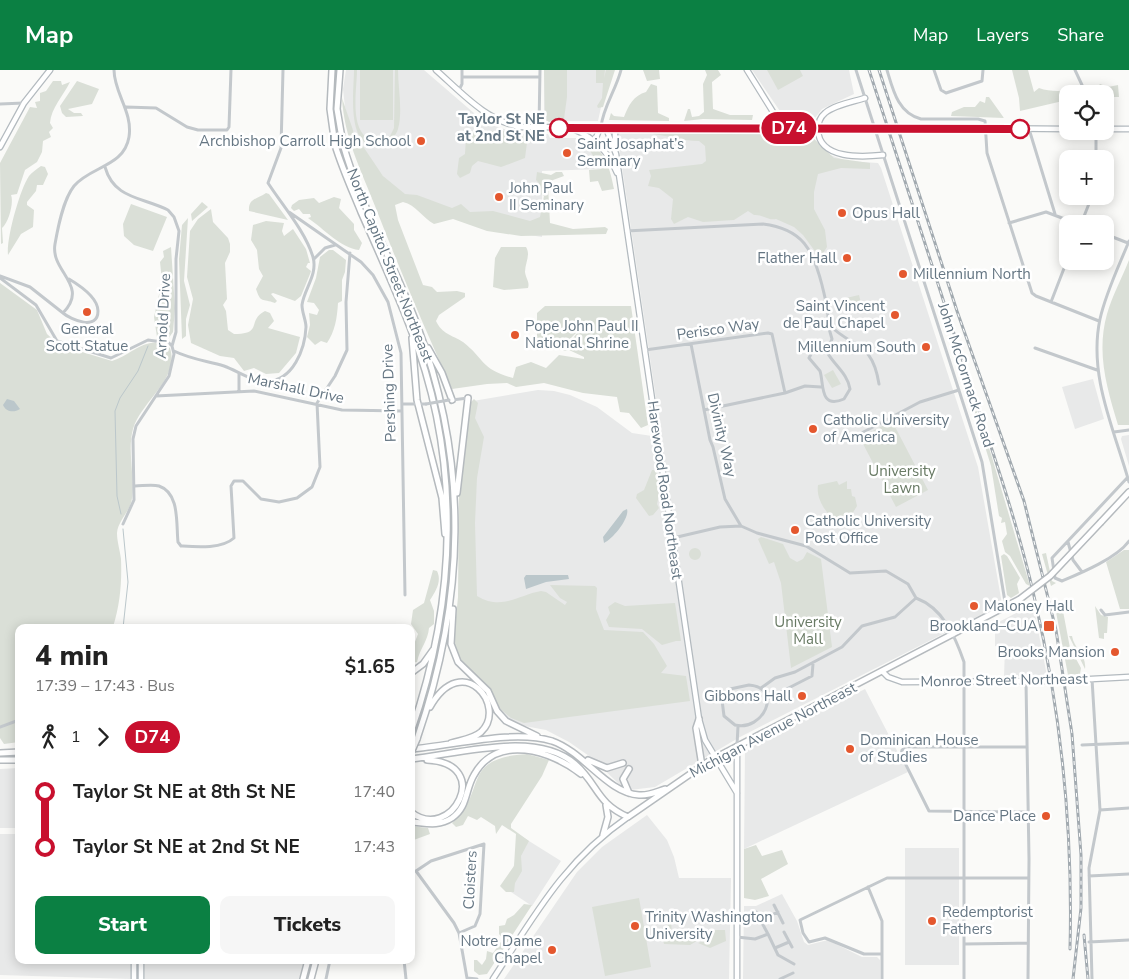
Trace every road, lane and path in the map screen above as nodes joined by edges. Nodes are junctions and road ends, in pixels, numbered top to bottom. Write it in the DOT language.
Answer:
graph roads {
  1 [pos="50,70"];
  2 [pos="114,70"];
  3 [pos="231,70"];
  4 [pos="283,70"];
  5 [pos="332,70"];
  6 [pos="340,70"];
  7 [pos="436,70"];
  8 [pos="462,70"];
  9 [pos="540,70"];
  10 [pos="621,70"];
  11 [pos="747,70"];
  12 [pos="856,70"];
  13 [pos="887,70"];
  14 [pos="934,70"];
  15 [pos="983,70"];
  16 [pos="1075,70"];
  17 [pos="462,77"];
  18 [pos="540,77"];
  19 [pos="1082,85"];
  20 [pos="459,90"];
  21 [pos="864,98"];
  22 [pos="24,103"];
  23 [pos="0,104"];
  24 [pos="126,107"];
  25 [pos="540,128"];
  26 [pos="569,128"];
  27 [pos="600,128"];
  28 [pos="606,128"];
  29 [pos="615,128"];
  30 [pos="783,128"];
  31 [pos="818,128"];
  32 [pos="987,129"];
  33 [pos="1030,129"];
  34 [pos="1059,129"];
  35 [pos="1114,129"];
  36 [pos="1129,129"];
  37 [pos="595,140"];
  38 [pos="0,147"];
  39 [pos="615,148"];
  40 [pos="883,155"];
  41 [pos="105,167"];
  42 [pos="619,178"];
  43 [pos="286,210"];
  44 [pos="1055,214"];
  45 [pos="1059,216"];
  46 [pos="1010,223"];
  47 [pos="626,231"];
  48 [pos="1114,237"];
  49 [pos="1128,242"];
  50 [pos="337,245"];
  51 [pos="350,253"];
  52 [pos="314,259"];
  53 [pos="1063,270"];
  54 [pos="0,277"];
  55 [pos="70,279"];
  56 [pos="1051,302"];
  57 [pos="63,313"];
  58 [pos="1099,321"];
  59 [pos="828,324"];
  60 [pos="410,328"];
  61 [pos="421,335"];
  62 [pos="691,344"];
  63 [pos="172,346"];
  64 [pos="1035,348"];
  65 [pos="644,350"];
  66 [pos="174,351"];
  67 [pos="827,352"];
  68 [pos="1097,370"];
  69 [pos="239,373"];
  70 [pos="879,384"];
  71 [pos="821,387"];
  72 [pos="959,390"];
  73 [pos="239,391"];
  74 [pos="785,393"];
  75 [pos="156,396"];
  76 [pos="468,398"];
  77 [pos="450,400"];
  78 [pos="317,404"];
  79 [pos="402,404"];
  80 [pos="418,405"];
  81 [pos="402,410"];
  82 [pos="704,410"];
  83 [pos="1129,430"];
  84 [pos="1114,432"];
  85 [pos="856,436"];
  86 [pos="1128,477"];
  87 [pos="1129,482"];
  88 [pos="135,486"];
  89 [pos="1129,492"];
  90 [pos="456,508"];
  91 [pos="123,524"];
  92 [pos="741,526"];
  93 [pos="672,538"];
  94 [pos="1068,541"];
  95 [pos="1129,541"];
  96 [pos="1127,546"];
  97 [pos="448,549"];
  98 [pos="1082,572"];
  99 [pos="405,595"];
  100 [pos="452,596"];
  101 [pos="916,598"];
  102 [pos="1006,608"];
  103 [pos="1101,610"];
  104 [pos="1129,612"];
  105 [pos="951,635"];
  106 [pos="436,645"];
  107 [pos="813,664"];
  108 [pos="415,670"];
  109 [pos="883,672"];
  110 [pos="1129,677"];
  111 [pos="1092,679"];
  112 [pos="964,682"];
  113 [pos="1026,682"];
  114 [pos="761,688"];
  115 [pos="767,699"];
  116 [pos="425,716"];
  117 [pos="415,718"];
  118 [pos="699,719"];
  119 [pos="15,721"];
  120 [pos="738,726"];
  121 [pos="0,727"];
  122 [pos="552,742"];
  123 [pos="1129,742"];
  124 [pos="415,744"];
  125 [pos="1096,744"];
  126 [pos="1082,745"];
  127 [pos="737,746"];
  128 [pos="437,747"];
  129 [pos="964,747"];
  130 [pos="1027,747"];
  131 [pos="415,749"];
  132 [pos="15,752"];
  133 [pos="0,753"];
  134 [pos="578,756"];
  135 [pos="415,758"];
  136 [pos="715,758"];
  137 [pos="415,759"];
  138 [pos="0,760"];
  139 [pos="15,760"];
  140 [pos="623,763"];
  141 [pos="702,766"];
  142 [pos="629,769"];
  143 [pos="590,781"];
  144 [pos="670,788"];
  145 [pos="629,793"];
  146 [pos="737,793"];
  147 [pos="606,805"];
  148 [pos="1129,808"];
  149 [pos="1100,810"];
  150 [pos="964,812"];
  151 [pos="1027,812"];
  152 [pos="415,814"];
  153 [pos="628,817"];
  154 [pos="415,822"];
  155 [pos="602,835"];
  156 [pos="1129,874"];
  157 [pos="1089,876"];
  158 [pos="964,878"];
  159 [pos="1028,878"];
  160 [pos="868,887"];
  161 [pos="774,905"];
  162 [pos="756,912"];
  163 [pos="778,912"];
  164 [pos="760,920"];
  165 [pos="783,923"];
  166 [pos="784,932"];
  167 [pos="458,933"];
  168 [pos="768,934"];
  169 [pos="737,937"];
  170 [pos="1129,940"];
  171 [pos="789,942"];
  172 [pos="1089,942"];
  173 [pos="964,944"];
  174 [pos="1028,944"];
  175 [pos="792,947"];
  176 [pos="775,948"];
  177 [pos="882,954"];
  178 [pos="134,964"];
  179 [pos="140,964"];
  180 [pos="307,964"];
  181 [pos="315,964"];
  182 [pos="329,964"];
  183 [pos="404,964"];
  184 [pos="794,964"];
  185 [pos="793,973"];
  186 [pos="134,979"];
  187 [pos="141,979"];
  188 [pos="303,979"];
  189 [pos="310,979"];
  190 [pos="326,979"];
  191 [pos="406,979"];
  192 [pos="477,979"];
  193 [pos="493,979"];
  194 [pos="737,979"];
  195 [pos="780,979"];
  196 [pos="882,979"];
  197 [pos="964,979"];
  198 [pos="1028,979"];
  199 [pos="1092,979"];
  1 -- 22 [label="main road"];
  2 -- 24 [label="street"];
  3 -- 24 [label="street"];
  4 -- 43 [label="street"];
  5 -- 60 [label="main road"];
  6 -- 61 [label="main road, North Capitol Street Northeast"];
  7 -- 20 [label="main road"];
  8 -- 17 [label="street"];
  9 -- 18 [label="street"];
  10 -- 27 [label="street"];
  11 -- 30 [label="main road"];
  12 -- 21 [label="street, John McCormack Road"];
  13 -- 32 [label="street"];
  14 -- 15 [label="street"];
  16 -- 19 [label="street"];
  17 -- 18 [label="street"];
  17 -- 20 [label="street"];
  18 -- 25 [label="street"];
  20 -- 25 [label="main road"];
  21 -- 31 [label="main road"];
  21 -- 40 [label="street, John McCormack Road"];
  22 -- 23 [label="street"];
  22 -- 38 [label="main road"];
  24 -- 41 [label="street"];
  25 -- 26 [label="main road"];
  26 -- 27 [label="main road"];
  26 -- 37 [label="main road, Harewood Road Northeast"];
  27 -- 28 [label="main road"];
  27 -- 37 [label="main road"];
  28 -- 29 [label="main road"];
  28 -- 39 [label="main road, Harewood Road Northeast"];
  29 -- 30 [label="main road"];
  29 -- 39 [label="main road"];
  30 -- 31 [label="main road"];
  31 -- 32 [label="main road, bridge"];
  31 -- 40 [label="main road"];
  32 -- 33 [label="main road"];
  32 -- 46 [label="street"];
  33 -- 34 [label="main road"];
  33 -- 44 [label="street"];
  35 -- 36 [label="main road"];
  37 -- 42 [label="main road, Harewood Road Northeast"];
  39 -- 42 [label="main road, Harewood Road Northeast"];
  40 -- 72 [label="street, John McCormack Road"];
  41 -- 55 [label="street"];
  41 -- 63 [label="street, Arnold Drive"];
  42 -- 47 [label="main road, Harewood Road Northeast"];
  43 -- 50 [label="street, Pershing Drive"];
  43 -- 52 [label="street"];
  44 -- 45 [label="street"];
  44 -- 46 [label="street"];
  46 -- 56 [label="street"];
  47 -- 59 [label="street"];
  47 -- 65 [label="main road, Harewood Road Northeast"];
  48 -- 49 [label="street"];
  49 -- 58 [label="street"];
  50 -- 51 [label="street, Pershing Drive"];
  50 -- 52 [label="street"];
  51 -- 78 [label="street"];
  51 -- 79 [label="street, Pershing Drive"];
  52 -- 69 [label="street"];
  53 -- 56 [label="street"];
  54 -- 57 [label="street"];
  54 -- 63 [label="street"];
  55 -- 57 [label="street"];
  55 -- 57 [label="street"];
  56 -- 58 [label="street"];
  58 -- 68 [label="street"];
  59 -- 67 [label="street"];
  59 -- 70 [label="street"];
  60 -- 80 [label="main road"];
  60 -- 97 [label="main road"];
  61 -- 77 [label="main road"];
  61 -- 90 [label="main road, North Capitol Street Northeast"];
  62 -- 65 [label="street, Perisco Way"];
  62 -- 74 [label="street, Perisco Way"];
  62 -- 82 [label="street, Divinity Way"];
  63 -- 66 [label="street, Arnold Drive"];
  64 -- 68 [label="street"];
  65 -- 93 [label="main road, Harewood Road Northeast"];
  66 -- 69 [label="street, Marshall Drive"];
  66 -- 75 [label="street, Arnold Drive"];
  67 -- 71 [label="street"];
  67 -- 71 [label="street"];
  68 -- 84 [label="street"];
  69 -- 73 [label="street, Marshall Drive"];
  71 -- 74 [label="street"];
  72 -- 85 [label="street"];
  72 -- 102 [label="street, John McCormack Road"];
  73 -- 75 [label="street"];
  73 -- 78 [label="street, Marshall Drive"];
  74 -- 82 [label="street"];
  75 -- 88 [label="street, Arnold Drive"];
  76 -- 77 [label="street"];
  76 -- 90 [label="main road"];
  77 -- 80 [label="street, bridge"];
  78 -- 81 [label="street, Marshall Drive"];
  78 -- 88 [label="street"];
  79 -- 80 [label="street"];
  79 -- 81 [label="street, Pershing Drive"];
  80 -- 97 [label="main road"];
  81 -- 99 [label="street, Pershing Drive"];
  82 -- 92 [label="street, Divinity Way"];
  83 -- 84 [label="street"];
  84 -- 86 [label="street"];
  86 -- 87 [label="street"];
  86 -- 94 [label="street"];
  88 -- 91 [label="street, Arnold Drive"];
  89 -- 102 [label="main road, Michigan Avenue Northeast, bridge"];
  90 -- 100 [label="main road, North Capitol Street Northeast"];
  92 -- 93 [label="street"];
  92 -- 101 [label="street"];
  93 -- 118 [label="main road, Harewood Road Northeast"];
  94 -- 98 [label="street"];
  94 -- 98 [label="street"];
  95 -- 96 [label="street"];
  96 -- 98 [label="street"];
  97 -- 106 [label="main road"];
  100 -- 116 [label="main road, North Capitol Street Northeast"];
  100 -- 122 [label="main road"];
  101 -- 105 [label="street"];
  101 -- 107 [label="street"];
  102 -- 105 [label="main road, Michigan Avenue Northeast"];
  103 -- 104 [label="street"];
  105 -- 109 [label="main road, Michigan Avenue Northeast"];
  105 -- 112 [label="street"];
  106 -- 108 [label="main road"];
  106 -- 117 [label="main road"];
  107 -- 114 [label="street"];
  107 -- 115 [label="street"];
  109 -- 112 [label="main road, Monroe Street Northeast"];
  109 -- 127 [label="main road, Michigan Avenue Northeast"];
  110 -- 111 [label="main road, Monroe Street Northeast"];
  111 -- 113 [label="main road, Monroe Street Northeast, bridge"];
  111 -- 125 [label="street"];
  112 -- 113 [label="main road, Monroe Street Northeast"];
  112 -- 129 [label="street"];
  113 -- 130 [label="street"];
  114 -- 115 [label="street"];
  114 -- 120 [label="street"];
  115 -- 120 [label="street"];
  116 -- 124 [label="main road, North Capitol Street Northeast, bridge"];
  116 -- 128 [label="main road"];
  118 -- 136 [label="main road, Harewood Road Northeast"];
  118 -- 141 [label="main road"];
  119 -- 121 [label="street"];
  120 -- 127 [label="street"];
  122 -- 128 [label="main road"];
  122 -- 134 [label="main road"];
  123 -- 125 [label="street"];
  125 -- 126 [label="street"];
  125 -- 149 [label="street"];
  127 -- 136 [label="main road, Michigan Avenue Northeast"];
  127 -- 146 [label="main road"];
  128 -- 131 [label="main road"];
  129 -- 130 [label="street"];
  129 -- 150 [label="street"];
  129 -- 150 [label="street"];
  130 -- 151 [label="street"];
  132 -- 133 [label="main road"];
  134 -- 140 [label="main road"];
  134 -- 145 [label="main road"];
  135 -- 143 [label="main road"];
  136 -- 141 [label="main road, Michigan Avenue Northeast"];
  136 -- 146 [label="main road, Harewood Road Northeast"];
  137 -- 152 [label="main road"];
  138 -- 139 [label="main road"];
  141 -- 144 [label="main road, Michigan Avenue Northeast"];
  142 -- 145 [label="main road"];
  143 -- 147 [label="main road"];
  143 -- 154 [label="main road"];
  144 -- 145 [label="main road"];
  144 -- 153 [label="main road, Michigan Avenue Northeast"];
  146 -- 169 [label="main road"];
  147 -- 153 [label="main road"];
  147 -- 155 [label="main road"];
  148 -- 149 [label="street"];
  149 -- 157 [label="street"];
  150 -- 151 [label="street"];
  150 -- 158 [label="street"];
  151 -- 159 [label="street"];
  153 -- 155 [label="main road, Michigan Avenue Northeast"];
  155 -- 193 [label="main road, Michigan Avenue Northeast"];
  156 -- 157 [label="street"];
  157 -- 172 [label="street"];
  158 -- 159 [label="street"];
  158 -- 160 [label="street"];
  158 -- 173 [label="street"];
  159 -- 174 [label="street"];
  160 -- 177 [label="street"];
  160 -- 177 [label="street"];
  161 -- 163 [label="street"];
  162 -- 164 [label="street"];
  163 -- 164 [label="street"];
  163 -- 165 [label="street"];
  164 -- 168 [label="street"];
  166 -- 171 [label="street"];
  167 -- 167 [label="street, Cloisters"];
  167 -- 192 [label="street, Cloisters"];
  168 -- 169 [label="street"];
  168 -- 176 [label="street"];
  169 -- 194 [label="main road"];
  170 -- 172 [label="street"];
  171 -- 175 [label="street"];
  171 -- 176 [label="street"];
  172 -- 199 [label="street"];
  173 -- 174 [label="street"];
  173 -- 197 [label="street"];
  174 -- 198 [label="street"];
  176 -- 184 [label="street"];
  177 -- 196 [label="street"];
  178 -- 186 [label="main road"];
  179 -- 187 [label="main road"];
  180 -- 188 [label="main road"];
  181 -- 189 [label="main road"];
  182 -- 190 [label="street"];
  183 -- 191 [label="street"];
  185 -- 195 [label="street"];
}
